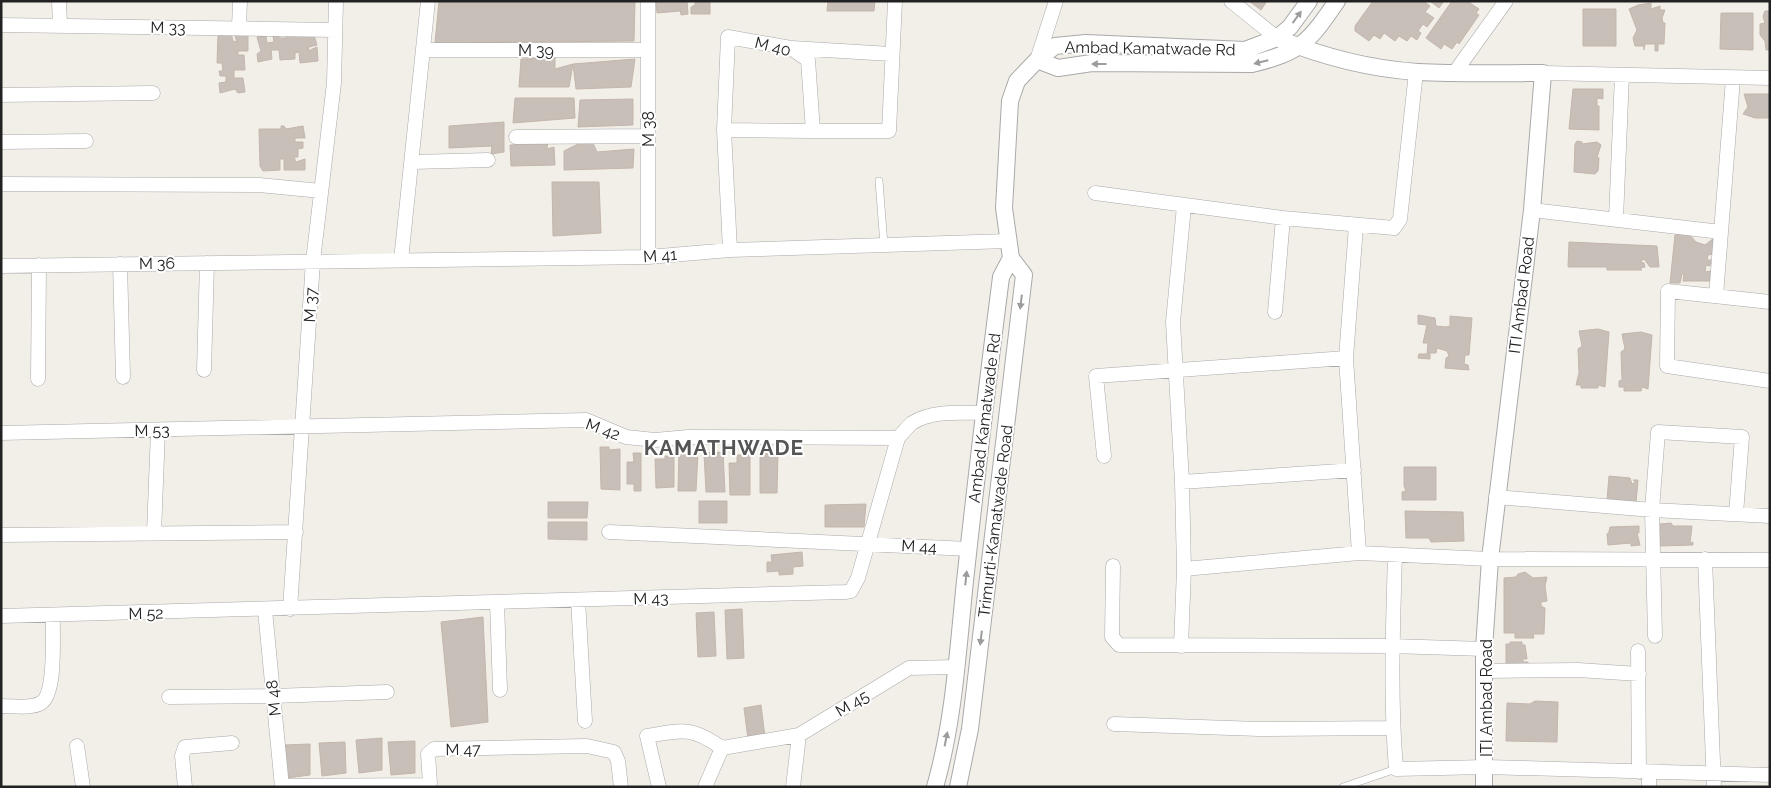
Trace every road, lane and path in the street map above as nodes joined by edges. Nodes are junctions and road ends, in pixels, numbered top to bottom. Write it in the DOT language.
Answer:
graph roads {
  1 [pos="59,1"];
  2 [pos="240,1"];
  3 [pos="336,1"];
  4 [pos="428,1"];
  5 [pos="648,1"];
  6 [pos="895,1"];
  7 [pos="1056,1"];
  8 [pos="1231,1"];
  9 [pos="1309,1"];
  10 [pos="1337,1"];
  11 [pos="1506,1"];
  12 [pos="1,24"];
  13 [pos="60,25"];
  14 [pos="239,28"];
  15 [pos="335,30"];
  16 [pos="1277,38"];
  17 [pos="1300,47"];
  18 [pos="791,48"];
  19 [pos="424,50"];
  20 [pos="648,50"];
  21 [pos="892,54"];
  22 [pos="1237,57"];
  23 [pos="1037,60"];
  24 [pos="1416,72"];
  25 [pos="1455,72"];
  26 [pos="1543,73"];
  27 [pos="1622,76"];
  28 [pos="1732,78"];
  29 [pos="1770,78"];
  30 [pos="153,93"];
  31 [pos="1,95"];
  32 [pos="724,130"];
  33 [pos="812,131"];
  34 [pos="648,136"];
  35 [pos="516,137"];
  36 [pos="86,141"];
  37 [pos="1,142"];
  38 [pos="488,160"];
  39 [pos="412,162"];
  40 [pos="879,181"];
  41 [pos="1,184"];
  42 [pos="321,191"];
  43 [pos="1095,194"];
  44 [pos="1184,206"];
  45 [pos="1532,210"];
  46 [pos="1283,218"];
  47 [pos="1616,219"];
  48 [pos="1356,226"];
  49 [pos="1721,232"];
  50 [pos="1008,241"];
  51 [pos="884,246"];
  52 [pos="730,250"];
  53 [pos="648,256"];
  54 [pos="1011,258"];
  55 [pos="401,260"];
  56 [pos="313,261"];
  57 [pos="207,262"];
  58 [pos="120,264"];
  59 [pos="39,265"];
  60 [pos="1,266"];
  61 [pos="1716,296"];
  62 [pos="1770,302"];
  63 [pos="1275,312"];
  64 [pos="1346,358"];
  65 [pos="204,370"];
  66 [pos="1175,371"];
  67 [pos="123,377"];
  68 [pos="38,379"];
  69 [pos="1770,381"];
  70 [pos="984,413"];
  71 [pos="303,426"];
  72 [pos="158,430"];
  73 [pos="1,433"];
  74 [pos="898,438"];
  75 [pos="1104,456"];
  76 [pos="1354,470"];
  77 [pos="1182,482"];
  78 [pos="1496,497"];
  79 [pos="1652,510"];
  80 [pos="1736,514"];
  81 [pos="1770,516"];
  82 [pos="296,532"];
  83 [pos="609,532"];
  84 [pos="154,533"];
  85 [pos="1,535"];
  86 [pos="869,543"];
  87 [pos="969,549"];
  88 [pos="1359,552"];
  89 [pos="1395,555"];
  90 [pos="1490,559"];
  91 [pos="1705,559"];
  92 [pos="1652,560"];
  93 [pos="1770,560"];
  94 [pos="1113,566"];
  95 [pos="1184,569"];
  96 [pos="578,600"];
  97 [pos="497,602"];
  98 [pos="290,609"];
  99 [pos="265,610"];
  100 [pos="53,615"];
  101 [pos="1,616"];
  102 [pos="1655,636"];
  103 [pos="1181,646"];
  104 [pos="1392,646"];
  105 [pos="1484,649"];
  106 [pos="1638,651"];
  107 [pos="956,668"];
  108 [pos="1484,671"];
  109 [pos="1639,674"];
  110 [pos="500,690"];
  111 [pos="387,692"];
  112 [pos="273,696"];
  113 [pos="168,697"];
  114 [pos="1,706"];
  115 [pos="585,721"];
  116 [pos="1114,724"];
  117 [pos="1393,728"];
  118 [pos="799,736"];
  119 [pos="232,743"];
  120 [pos="77,746"];
  121 [pos="722,748"];
  122 [pos="1486,767"];
  123 [pos="1396,769"];
  124 [pos="1644,772"];
  125 [pos="1770,776"];
  126 [pos="1713,780"];
  127 [pos="282,786"];
  128 [pos="83,787"];
  129 [pos="185,787"];
  130 [pos="621,787"];
  131 [pos="659,787"];
  132 [pos="705,787"];
  133 [pos="793,787"];
  134 [pos="935,787"];
  135 [pos="958,787"];
  136 [pos="1342,787"];
  137 [pos="1484,787"];
  138 [pos="1649,787"];
  1 -- 13 [label="street"];
  2 -- 14 [label="street"];
  3 -- 15 [label="street, M 37"];
  4 -- 19 [label="street"];
  5 -- 20 [label="street, M 38"];
  6 -- 21 [label="street"];
  7 -- 23 [label="street"];
  8 -- 16 [label="street"];
  16 -- 9 [label="street, Ambad Kamatwade Rd, one-way"];
  10 -- 17 [label="street, Ambad Kamatwade Rd"];
  11 -- 25 [label="street"];
  12 -- 13 [label="street, M 33"];
  13 -- 14 [label="street, M 33"];
  14 -- 15 [label="street, M 33"];
  15 -- 42 [label="street, M 37"];
  16 -- 17 [label="street"];
  16 -- 22 [label="street, Ambad Kamatwade Rd"];
  17 -- 22 [label="street, Ambad Kamatwade Rd, one-way"];
  17 -- 24 [label="street"];
  18 -- 21 [label="street"];
  18 -- 32 [label="street, M 40"];
  18 -- 33 [label="street, M 40"];
  19 -- 20 [label="street, M 39"];
  19 -- 39 [label="street"];
  20 -- 34 [label="street, M 38"];
  21 -- 33 [label="street"];
  22 -- 23 [label="street, Ambad Kamatwade Rd"];
  23 -- 50 [label="street, Ambad Kamatwade Rd"];
  24 -- 25 [label="street"];
  24 -- 48 [label="street"];
  25 -- 26 [label="street"];
  26 -- 27 [label="street"];
  26 -- 45 [label="street, ITI Ambad Road"];
  27 -- 28 [label="street"];
  27 -- 47 [label="street"];
  28 -- 29 [label="street"];
  28 -- 49 [label="street"];
  30 -- 31 [label="street"];
  32 -- 33 [label="street"];
  32 -- 52 [label="street, M 40"];
  34 -- 35 [label="street"];
  34 -- 53 [label="street, M 38"];
  36 -- 37 [label="street"];
  38 -- 39 [label="street"];
  39 -- 55 [label="street"];
  40 -- 51 [label="lane"];
  41 -- 42 [label="street"];
  42 -- 56 [label="street, M 37"];
  43 -- 44 [label="street"];
  44 -- 46 [label="street"];
  44 -- 66 [label="street"];
  45 -- 47 [label="street"];
  45 -- 78 [label="street, ITI Ambad Road"];
  46 -- 48 [label="street"];
  46 -- 63 [label="street"];
  47 -- 49 [label="street"];
  48 -- 64 [label="street"];
  49 -- 61 [label="street"];
  50 -- 51 [label="street, M 41"];
  50 -- 54 [label="street, Ambad Kamatwade Rd"];
  51 -- 52 [label="street, M 41"];
  52 -- 53 [label="street, M 41"];
  53 -- 55 [label="street, M 41"];
  54 -- 70 [label="street, Ambad Kamatwade Rd"];
  54 -- 135 [label="street, Trimurti-Kamatwade Road, one-way"];
  55 -- 56 [label="street, M 41"];
  56 -- 57 [label="street, M 36"];
  56 -- 71 [label="street, M 37"];
  57 -- 58 [label="street, M 36"];
  57 -- 65 [label="street"];
  58 -- 59 [label="street, M 36"];
  58 -- 67 [label="street"];
  59 -- 60 [label="street, M 36"];
  59 -- 68 [label="street"];
  61 -- 62 [label="street"];
  61 -- 69 [label="street"];
  64 -- 66 [label="street"];
  64 -- 76 [label="street"];
  66 -- 75 [label="street"];
  66 -- 77 [label="street"];
  70 -- 74 [label="street"];
  70 -- 87 [label="street, Ambad Kamatwade Rd"];
  71 -- 72 [label="street, M 53"];
  71 -- 74 [label="street, M 42"];
  71 -- 82 [label="street, M 37"];
  72 -- 73 [label="street, M 53"];
  72 -- 84 [label="street"];
  74 -- 86 [label="street, M 43"];
  76 -- 77 [label="street"];
  76 -- 88 [label="street"];
  77 -- 95 [label="street"];
  78 -- 79 [label="street"];
  78 -- 90 [label="street, ITI Ambad Road"];
  79 -- 80 [label="street"];
  79 -- 80 [label="street"];
  79 -- 92 [label="street"];
  80 -- 81 [label="street"];
  82 -- 84 [label="street"];
  82 -- 98 [label="street, M 37"];
  83 -- 86 [label="street, M 44"];
  84 -- 85 [label="street"];
  86 -- 87 [label="street, M 44"];
  86 -- 96 [label="street, M 43"];
  107 -- 87 [label="street, Ambad Kamatwade Rd, one-way"];
  88 -- 89 [label="street"];
  88 -- 95 [label="street"];
  89 -- 90 [label="street"];
  89 -- 104 [label="street"];
  90 -- 92 [label="street"];
  90 -- 105 [label="street, ITI Ambad Road"];
  91 -- 92 [label="street"];
  91 -- 93 [label="street"];
  91 -- 126 [label="street"];
  92 -- 102 [label="street"];
  94 -- 103 [label="street"];
  95 -- 103 [label="street"];
  96 -- 97 [label="street, M 43"];
  96 -- 115 [label="street"];
  97 -- 98 [label="street, M 43"];
  97 -- 110 [label="street"];
  98 -- 99 [label="street, M 52"];
  99 -- 100 [label="street, M 52"];
  99 -- 112 [label="street, M 48"];
  100 -- 101 [label="street, M 52"];
  100 -- 114 [label="street"];
  103 -- 104 [label="street"];
  104 -- 105 [label="street"];
  104 -- 117 [label="street"];
  105 -- 108 [label="street, ITI Ambad Road"];
  106 -- 109 [label="street"];
  107 -- 118 [label="street, M 45"];
  134 -- 107 [label="street, Ambad Kamatwade Rd, one-way"];
  108 -- 109 [label="street"];
  108 -- 122 [label="street, ITI Ambad Road"];
  109 -- 124 [label="street"];
  111 -- 112 [label="street"];
  112 -- 113 [label="street"];
  112 -- 127 [label="street, M 48"];
  116 -- 117 [label="street"];
  117 -- 123 [label="street"];
  118 -- 121 [label="street"];
  118 -- 133 [label="street"];
  119 -- 129 [label="street"];
  120 -- 128 [label="street"];
  121 -- 131 [label="street"];
  121 -- 132 [label="street"];
  122 -- 123 [label="street"];
  122 -- 124 [label="street"];
  122 -- 137 [label="street, ITI Ambad Road"];
  123 -- 136 [label="lane"];
  124 -- 126 [label="street"];
  124 -- 138 [label="street"];
  125 -- 126 [label="street"];
  127 -- 130 [label="street, M 47"];
}
